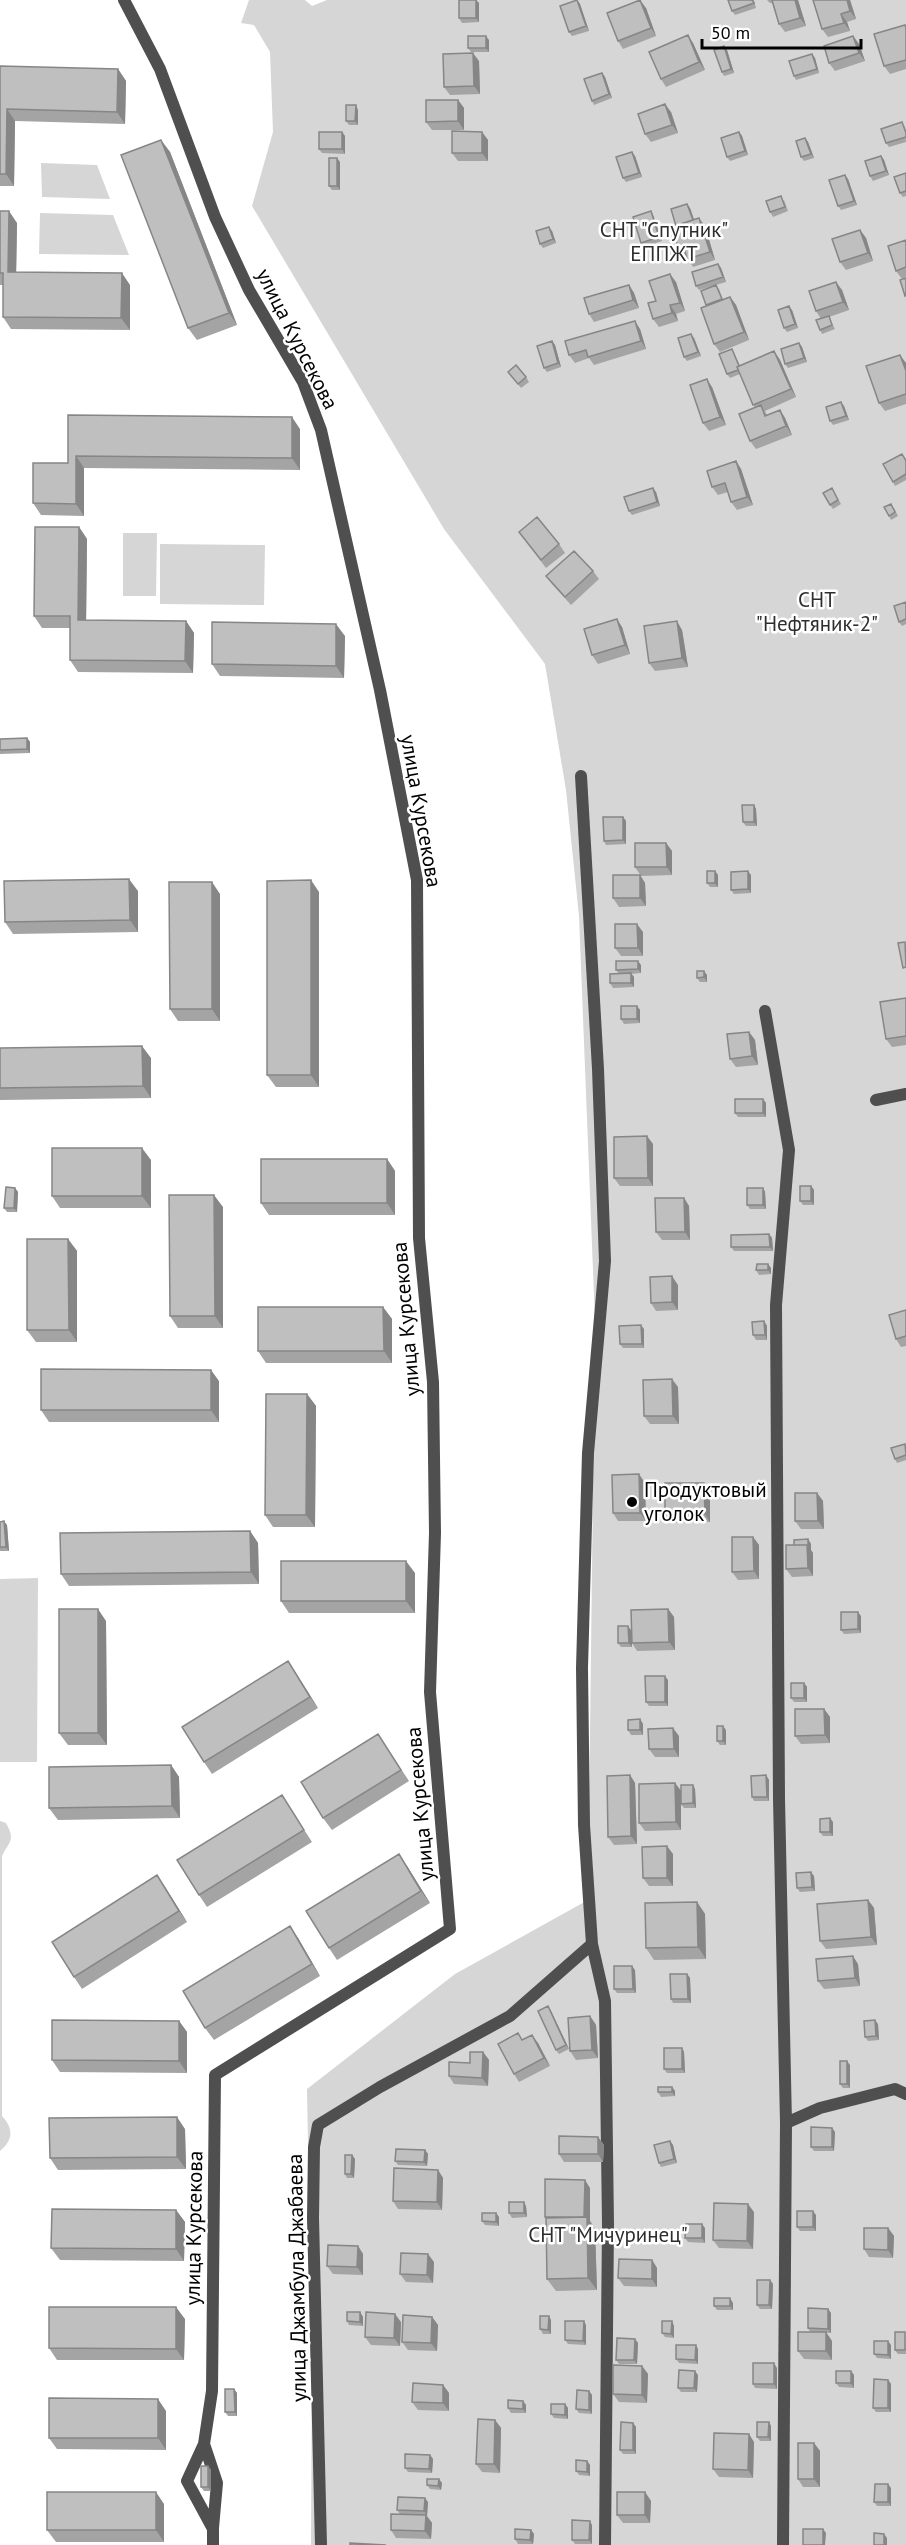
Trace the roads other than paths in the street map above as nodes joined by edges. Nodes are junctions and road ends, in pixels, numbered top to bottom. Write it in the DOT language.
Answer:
graph roads {
  1 [pos="124,0"];
  2 [pos="581,776"];
  3 [pos="765,1011"];
  4 [pos="906,1094"];
  5 [pos="876,1100"];
  6 [pos="592,1944"];
  7 [pos="906,2094"];
  8 [pos="786,2123"];
  9 [pos="204,2444"];
  10 [pos="213,2529"];
  11 [pos="213,2545"];
  12 [pos="321,2545"];
  13 [pos="605,2545"];
  14 [pos="783,2545"];
  1 -- 9 [label="street, улица Курсекова"];
  2 -- 6 [label="street"];
  3 -- 8 [label="street"];
  4 -- 5 [label="street"];
  6 -- 12 [label="street, улица Джамбула Джабаева"];
  6 -- 13 [label="street"];
  7 -- 8 [label="street"];
  8 -- 14 [label="street"];
  9 -- 10 [label="street"];
  9 -- 10 [label="street, улица Курсекова"];
  10 -- 11 [label="street, улица Курсекова"];
}
